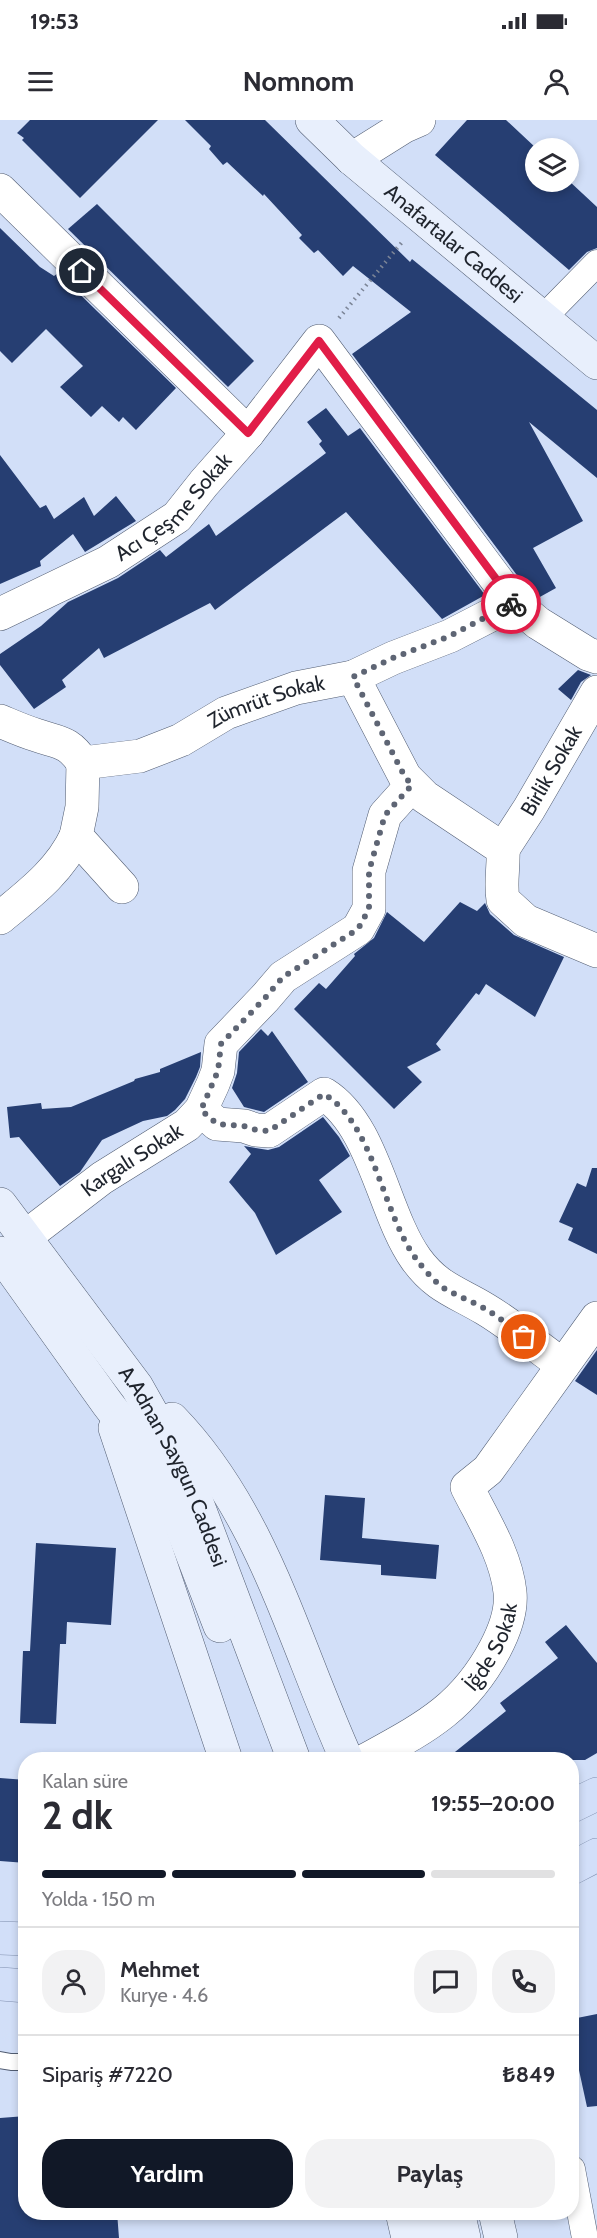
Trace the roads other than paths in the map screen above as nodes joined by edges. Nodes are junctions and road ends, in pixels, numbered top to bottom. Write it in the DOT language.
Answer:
graph roads {
  1 [pos="312,120"];
  2 [pos="419,120"];
  3 [pos="352,159"];
  4 [pos="0,190"];
  5 [pos="597,263"];
  6 [pos="543,318"];
  7 [pos="597,363"];
  8 [pos="248,433"];
  9 [pos="514,603"];
  10 [pos="0,614"];
  11 [pos="597,657"];
  12 [pos="353,677"];
  13 [pos="597,692"];
  14 [pos="0,721"];
  15 [pos="83,763"];
  16 [pos="412,785"];
  17 [pos="76,836"];
  18 [pos="503,849"];
  19 [pos="122,887"];
  20 [pos="0,918"];
  21 [pos="597,951"];
  22 [pos="201,1110"];
  23 [pos="0,1204"];
  24 [pos="12,1245"];
  25 [pos="597,1318"];
  26 [pos="563,1365"];
  27 [pos="137,1387"];
  28 [pos="107,1403"];
  29 [pos="223,1752"];
  30 [pos="268,1752"];
  31 [pos="291,1752"];
  32 [pos="344,1752"];
  33 [pos="381,1752"];
  34 [pos="597,1794"];
  35 [pos="579,1803"];
  36 [pos="597,1855"];
  37 [pos="579,1864"];
  38 [pos="0,1938"];
  39 [pos="18,1939"];
  40 [pos="0,1984"];
  41 [pos="18,1985"];
  42 [pos="0,2060"];
  43 [pos="18,2062"];
  44 [pos="579,2206"];
  45 [pos="404,2220"];
  46 [pos="435,2220"];
  47 [pos="460,2220"];
  48 [pos="497,2220"];
  49 [pos="408,2238"];
  50 [pos="440,2238"];
  51 [pos="464,2238"];
  52 [pos="501,2238"];
  53 [pos="585,2238"];
  1 -- 3 [label="main road, Anafartalar Caddesi"];
  2 -- 3 [label="street"];
  3 -- 6 [label="main road, Anafartalar Caddesi"];
  4 -- 8 [label="street"];
  5 -- 6 [label="street"];
  6 -- 7 [label="main road, Anafartalar Caddesi"];
  8 -- 9 [label="street, Acı Çeşme Sokak"];
  8 -- 10 [label="street, Acı Çeşme Sokak"];
  9 -- 11 [label="street"];
  9 -- 12 [label="street, Zümrüt Sokak"];
  12 -- 15 [label="street, Zümrüt Sokak"];
  12 -- 16 [label="street"];
  13 -- 18 [label="street, Birlik Sokak"];
  14 -- 15 [label="street"];
  15 -- 17 [label="street"];
  16 -- 18 [label="street"];
  16 -- 22 [label="street"];
  17 -- 19 [label="street"];
  17 -- 20 [label="street"];
  18 -- 21 [label="street"];
  22 -- 24 [label="street, Kargalı Sokak"];
  22 -- 26 [label="street, Kargalı Sokak"];
  23 -- 24 [label="main road, A.Adnan Saygun Caddesi"];
  24 -- 27 [label="main road, A.Adnan Saygun Caddesi"];
  24 -- 28 [label="main road, A.Adnan Saygun Caddesi"];
  25 -- 26 [label="street"];
  26 -- 33 [label="street, İğde Sokak"];
  27 -- 31 [label="main road, A.Adnan Saygun Caddesi"];
  27 -- 32 [label="main road"];
  28 -- 29 [label="main road"];
  28 -- 30 [label="main road, A.Adnan Saygun Caddesi"];
  34 -- 35 [label="main road"];
  36 -- 37 [label="main road"];
  38 -- 39 [label="main road"];
  40 -- 41 [label="main road"];
  42 -- 43 [label="lane"];
  44 -- 53 [label="street"];
  45 -- 49 [label="main road"];
  46 -- 50 [label="main road"];
  47 -- 51 [label="main road"];
  48 -- 52 [label="main road"];
}
